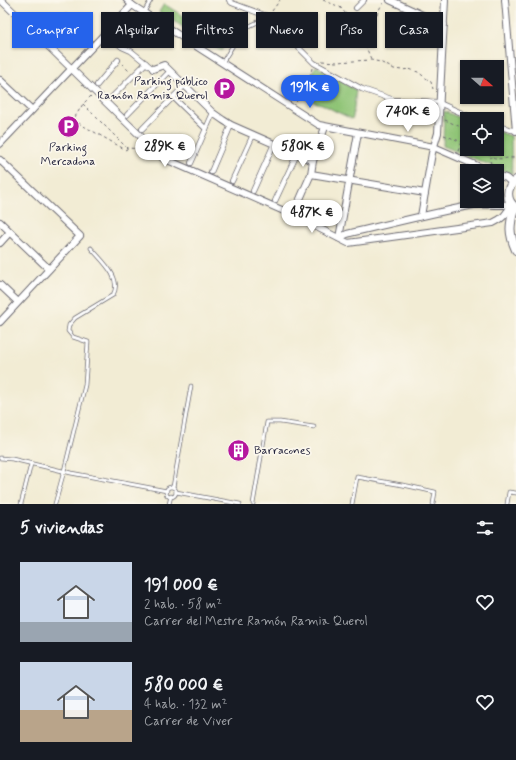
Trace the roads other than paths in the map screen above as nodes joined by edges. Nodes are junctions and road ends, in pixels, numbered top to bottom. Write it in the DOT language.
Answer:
graph roads {
  1 [pos="1,0"];
  2 [pos="151,0"];
  3 [pos="229,0"];
  4 [pos="364,0"];
  5 [pos="390,0"];
  6 [pos="445,0"];
  7 [pos="505,0"];
  8 [pos="130,2"];
  9 [pos="356,8"];
  10 [pos="144,12"];
  11 [pos="257,12"];
  12 [pos="256,23"];
  13 [pos="444,25"];
  14 [pos="174,32"];
  15 [pos="124,48"];
  16 [pos="299,48"];
  17 [pos="513,59"];
  18 [pos="118,60"];
  19 [pos="146,63"];
  20 [pos="222,63"];
  21 [pos="71,69"];
  22 [pos="153,69"];
  23 [pos="170,71"];
  24 [pos="0,80"];
  25 [pos="185,85"];
  26 [pos="97,86"];
  27 [pos="173,97"];
  28 [pos="111,98"];
  29 [pos="437,102"];
  30 [pos="32,110"];
  31 [pos="39,111"];
  32 [pos="460,112"];
  33 [pos="214,113"];
  34 [pos="127,115"];
  35 [pos="231,125"];
  36 [pos="326,126"];
  37 [pos="504,128"];
  38 [pos="206,129"];
  39 [pos="142,130"];
  40 [pos="516,130"];
  41 [pos="358,133"];
  42 [pos="253,134"];
  43 [pos="304,138"];
  44 [pos="0,144"];
  45 [pos="274,144"];
  46 [pos="319,144"];
  47 [pos="434,147"];
  48 [pos="297,154"];
  49 [pos="0,160"];
  50 [pos="313,161"];
  51 [pos="191,163"];
  52 [pos="477,164"];
  53 [pos="211,172"];
  54 [pos="311,174"];
  55 [pos="504,177"];
  56 [pos="349,180"];
  57 [pos="232,181"];
  58 [pos="514,181"];
  59 [pos="253,191"];
  60 [pos="425,193"];
  61 [pos="275,201"];
  62 [pos="513,206"];
  63 [pos="292,215"];
  64 [pos="421,216"];
  65 [pos="516,221"];
  66 [pos="0,222"];
  67 [pos="10,232"];
  68 [pos="338,238"];
  69 [pos="516,242"];
  70 [pos="0,243"];
  71 [pos="90,248"];
  72 [pos="516,250"];
  73 [pos="49,269"];
  74 [pos="0,285"];
  75 [pos="18,302"];
  76 [pos="0,322"];
  77 [pos="191,386"];
  78 [pos="314,427"];
  79 [pos="0,458"];
  80 [pos="31,464"];
  81 [pos="64,471"];
  82 [pos="173,487"];
  83 [pos="166,491"];
  84 [pos="176,492"];
  85 [pos="516,493"];
  86 [pos="171,496"];
  87 [pos="21,504"];
  88 [pos="55,504"];
  89 [pos="169,504"];
  90 [pos="240,504"];
  91 [pos="253,504"];
  92 [pos="352,504"];
  93 [pos="433,504"];
  94 [pos="507,504"];
  1 -- 21 [label="street"];
  2 -- 10 [label="lane"];
  3 -- 11 [label="street"];
  4 -- 9 [label="street"];
  5 -- 13 [label="street"];
  6 -- 13 [label="street"];
  7 -- 17 [label="street"];
  8 -- 10 [label="street"];
  8 -- 21 [label="street"];
  12 -- 20 [label="lane"];
  13 -- 29 [label="street"];
  14 -- 20 [label="street"];
  15 -- 19 [label="street"];
  16 -- 29 [label="street"];
  17 -- 40 [label="street"];
  18 -- 26 [label="street"];
  19 -- 22 [label="street"];
  19 -- 28 [label="street"];
  20 -- 36 [label="street"];
  21 -- 30 [label="street"];
  21 -- 63 [label="street"];
  22 -- 23 [label="street"];
  23 -- 25 [label="street"];
  23 -- 34 [label="street"];
  24 -- 30 [label="street"];
  25 -- 27 [label="street"];
  25 -- 33 [label="street"];
  27 -- 38 [label="street"];
  27 -- 39 [label="street"];
  29 -- 32 [label="street"];
  29 -- 47 [label="street"];
  30 -- 31 [label="lane"];
  30 -- 44 [label="street"];
  33 -- 35 [label="street"];
  33 -- 38 [label="street"];
  35 -- 42 [label="street"];
  35 -- 53 [label="street"];
  36 -- 41 [label="street"];
  36 -- 46 [label="street"];
  37 -- 40 [label="street"];
  38 -- 51 [label="street"];
  41 -- 47 [label="street"];
  41 -- 56 [label="street"];
  42 -- 45 [label="street"];
  42 -- 57 [label="street"];
  43 -- 46 [label="lane"];
  45 -- 48 [label="street"];
  45 -- 59 [label="street"];
  46 -- 50 [label="street"];
  47 -- 52 [label="street"];
  47 -- 60 [label="street"];
  48 -- 50 [label="street"];
  48 -- 61 [label="street"];
  49 -- 73 [label="street"];
  50 -- 54 [label="street"];
  54 -- 56 [label="street"];
  54 -- 63 [label="street"];
  55 -- 58 [label="street"];
  56 -- 60 [label="street"];
  56 -- 68 [label="street"];
  58 -- 62 [label="street"];
  60 -- 64 [label="street"];
  62 -- 64 [label="street"];
  62 -- 68 [label="street"];
  62 -- 72 [label="street"];
  63 -- 68 [label="street"];
  64 -- 68 [label="street"];
  65 -- 69 [label="street"];
  66 -- 67 [label="street"];
  67 -- 70 [label="street"];
  67 -- 73 [label="street"];
  71 -- 81 [label="lane"];
  73 -- 75 [label="street"];
  74 -- 75 [label="street"];
  75 -- 76 [label="street"];
  77 -- 82 [label="lane"];
  78 -- 91 [label="lane"];
  79 -- 80 [label="lane"];
  80 -- 81 [label="lane"];
  80 -- 87 [label="lane"];
  81 -- 83 [label="lane"];
  81 -- 88 [label="lane"];
  82 -- 83 [label="lane"];
  82 -- 84 [label="lane"];
  83 -- 86 [label="lane"];
  84 -- 86 [label="lane"];
  84 -- 90 [label="lane"];
  85 -- 94 [label="lane"];
  86 -- 89 [label="lane"];
  92 -- 93 [label="lane"];
}
